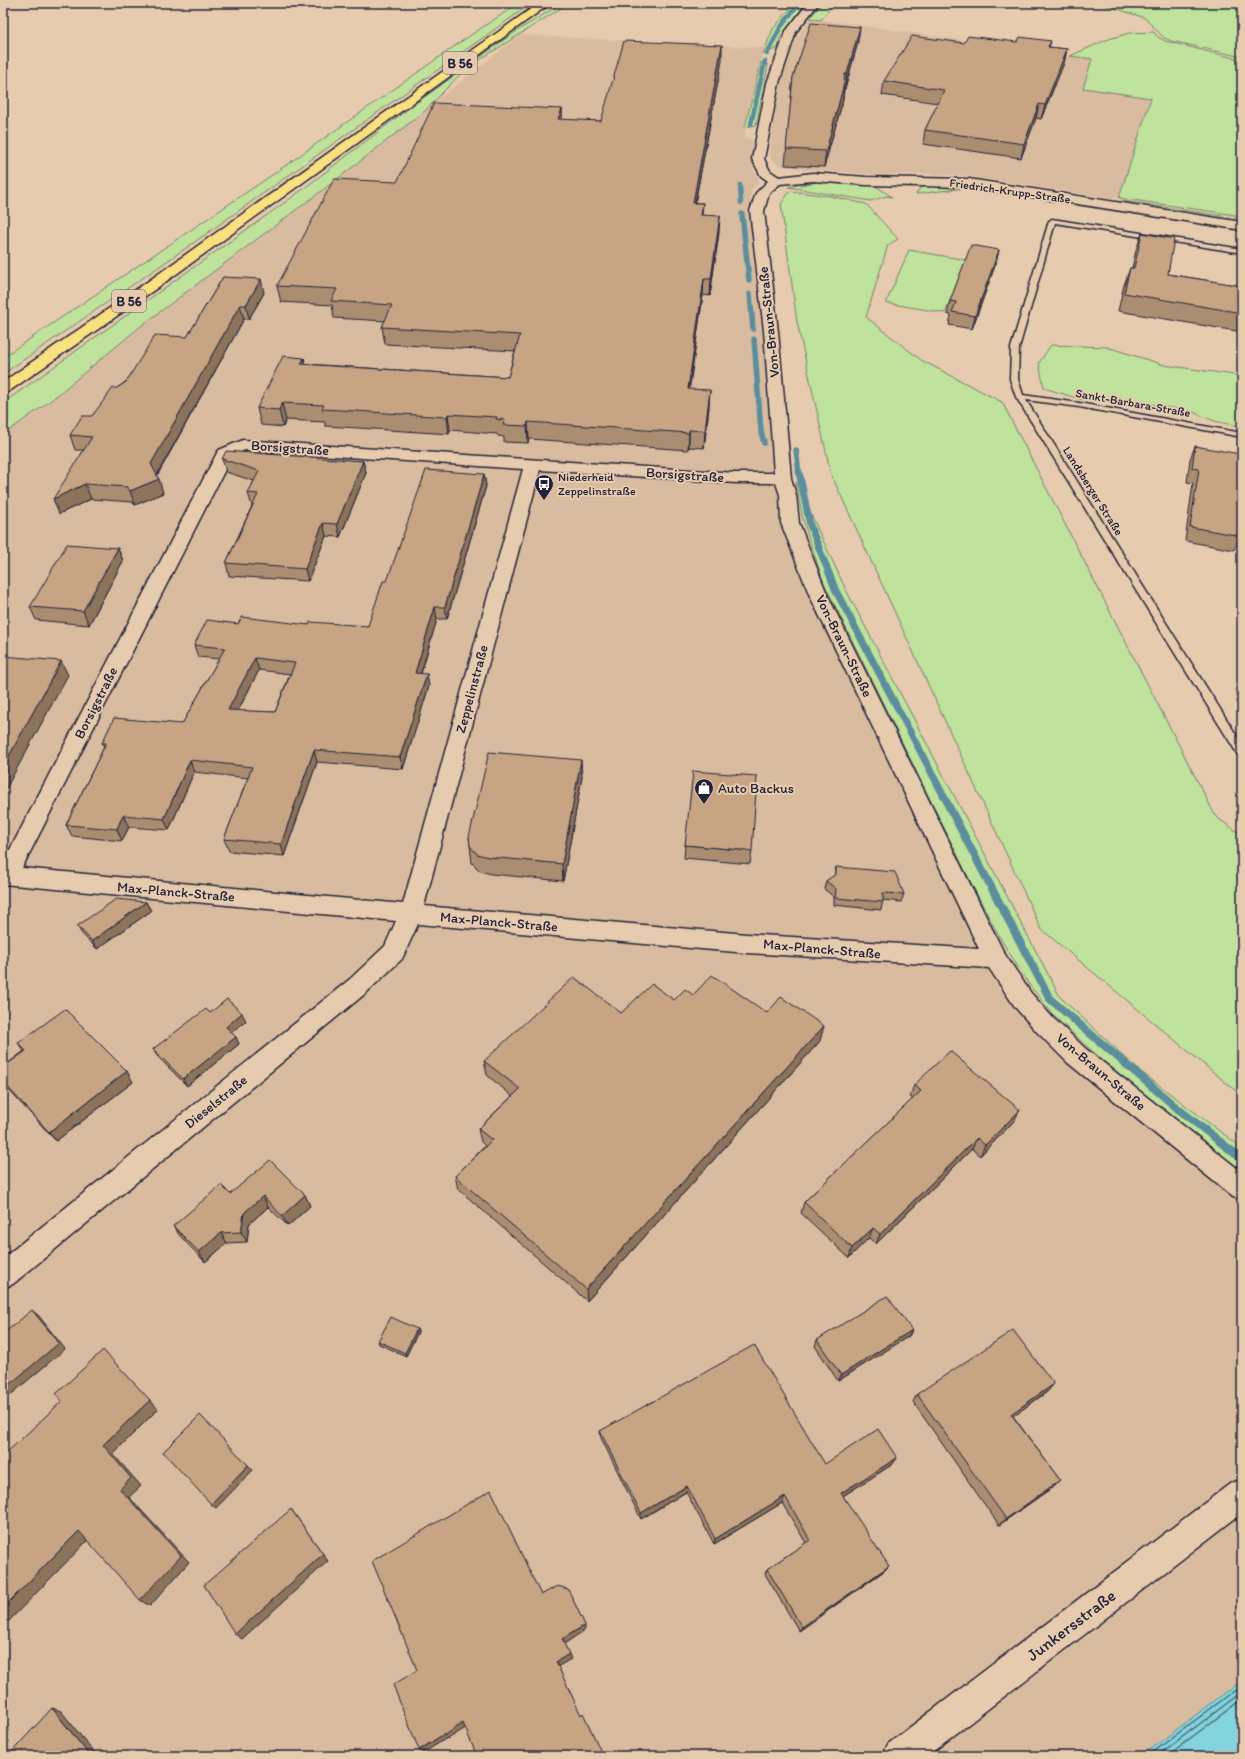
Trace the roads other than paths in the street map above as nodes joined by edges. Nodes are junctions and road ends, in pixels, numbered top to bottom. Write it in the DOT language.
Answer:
graph roads {
  1 [pos="546,3"];
  2 [pos="814,3"];
  3 [pos="778,181"];
  4 [pos="1242,226"];
  5 [pos="1242,251"];
  6 [pos="3,388"];
  7 [pos="1020,397"];
  8 [pos="1242,436"];
  9 [pos="533,464"];
  10 [pos="783,478"];
  11 [pos="1242,752"];
  12 [pos="5,875"];
  13 [pos="412,914"];
  14 [pos="996,959"];
  15 [pos="1242,1188"];
  16 [pos="3,1275"];
  17 [pos="1242,1494"];
  18 [pos="900,1756"];
  1 -- 6 [label="highway, B 56"];
  2 -- 3 [label="street"];
  3 -- 4 [label="street, Friedrich-Krupp-Straße"];
  3 -- 10 [label="street, Von-Braun-Straße"];
  5 -- 7 [label="lane, Landsberger Straße"];
  7 -- 8 [label="lane, Sankt-Barbara-Straße"];
  7 -- 11 [label="lane, Landsberger Straße"];
  9 -- 10 [label="street, Borsigstraße"];
  9 -- 12 [label="street, Borsigstraße"];
  9 -- 13 [label="street, Zeppelinstraße"];
  10 -- 14 [label="street, Von-Braun-Straße"];
  12 -- 13 [label="street, Max-Planck-Straße"];
  13 -- 14 [label="street, Max-Planck-Straße"];
  13 -- 16 [label="street, Dieselstraße"];
  14 -- 15 [label="street, Von-Braun-Straße"];
  17 -- 18 [label="street, Junkersstraße"];
}
